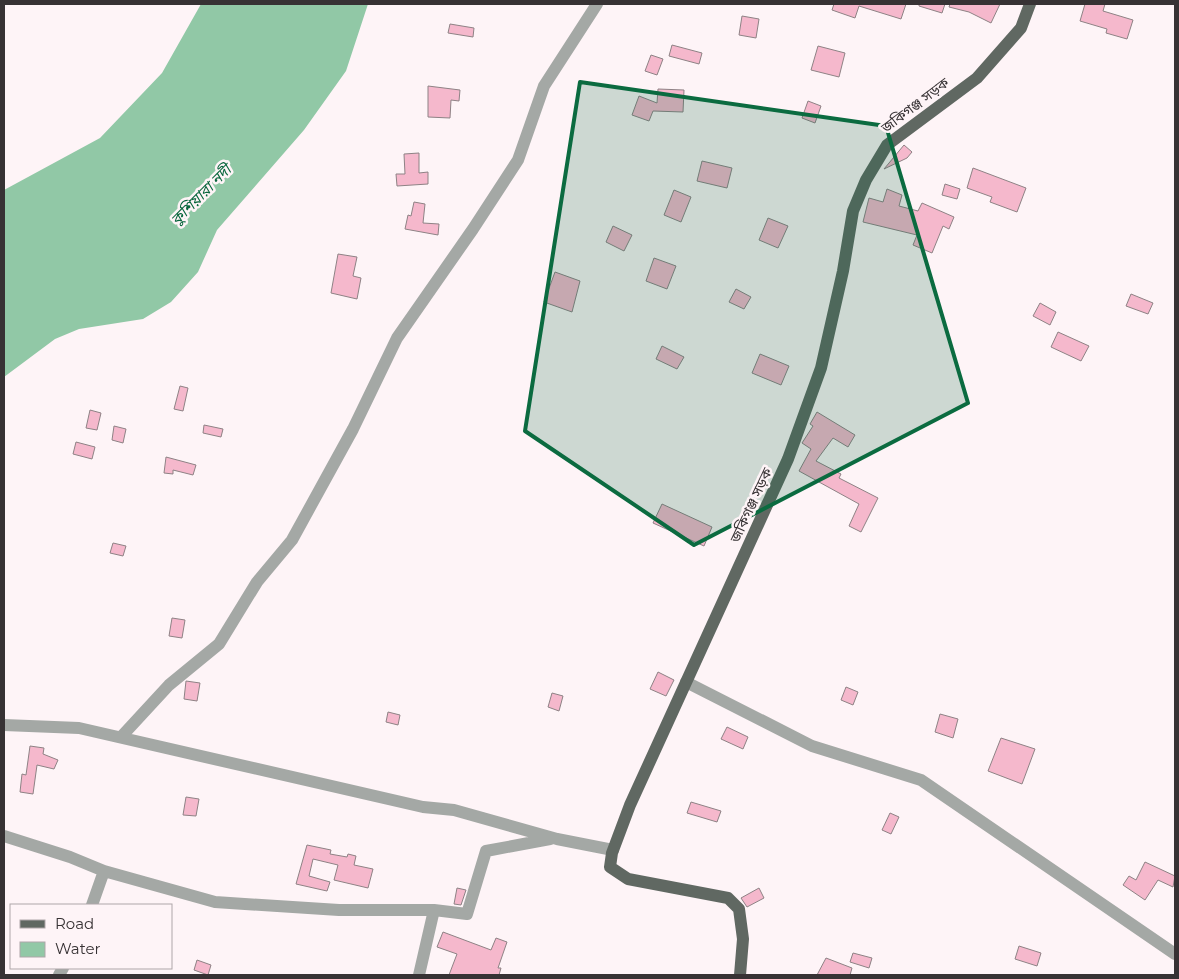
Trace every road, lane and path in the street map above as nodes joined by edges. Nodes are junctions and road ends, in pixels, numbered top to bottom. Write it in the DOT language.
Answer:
graph roads {
  1 [pos="597,4"];
  2 [pos="1030,4"];
  3 [pos="686,682"];
  4 [pos="4,725"];
  5 [pos="120,737"];
  6 [pos="4,836"];
  7 [pos="613,852"];
  8 [pos="104,871"];
  9 [pos="92,904"];
  10 [pos="434,910"];
  11 [pos="1175,954"];
  12 [pos="419,975"];
  13 [pos="740,975"];
  1 -- 5 [label="street"];
  2 -- 3 [label="main road, জকিগঞ্জ সড়ক"];
  3 -- 7 [label="main road, জকিগঞ্জ সড়ক"];
  3 -- 11 [label="street"];
  4 -- 5 [label="street"];
  5 -- 7 [label="street"];
  6 -- 8 [label="street"];
  7 -- 10 [label="street"];
  7 -- 13 [label="main road"];
  8 -- 9 [label="street"];
  8 -- 10 [label="street"];
  10 -- 12 [label="street"];
}
